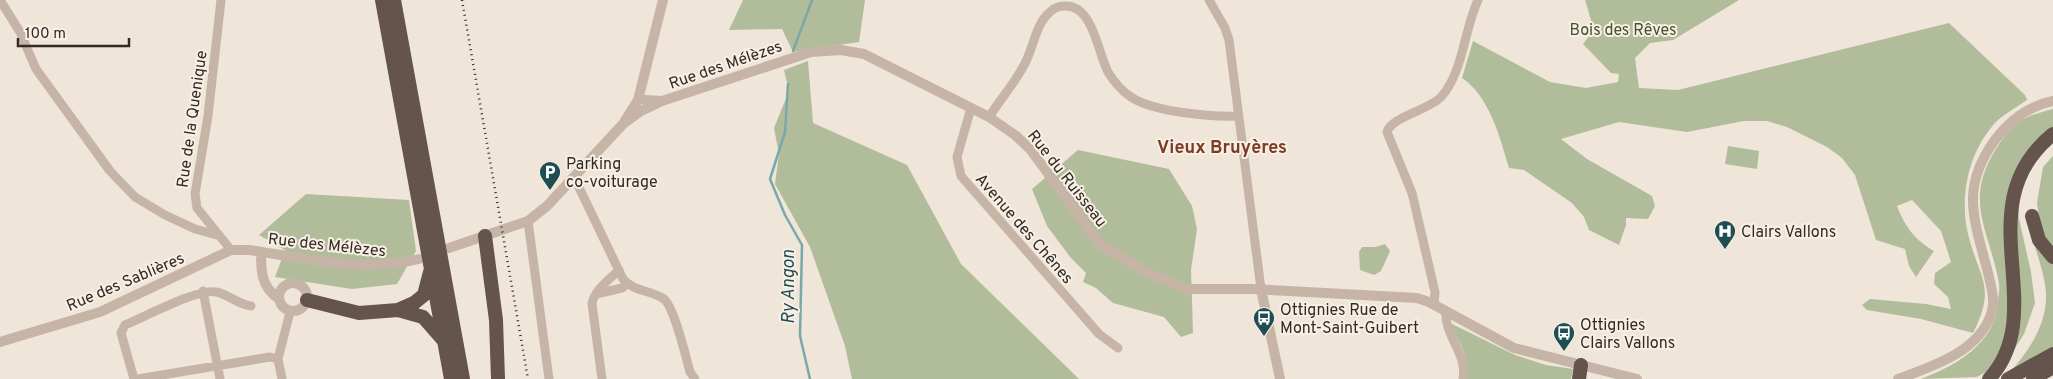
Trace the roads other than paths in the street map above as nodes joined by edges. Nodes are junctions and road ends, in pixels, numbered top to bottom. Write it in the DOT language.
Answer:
graph roads {
  1 [pos="0,0"];
  2 [pos="221,0"];
  3 [pos="382,0"];
  4 [pos="394,0"];
  5 [pos="663,0"];
  6 [pos="1057,0"];
  7 [pos="1079,0"];
  8 [pos="1209,0"];
  9 [pos="1478,0"];
  10 [pos="1053,10"];
  11 [pos="1081,11"];
  12 [pos="798,55"];
  13 [pos="2053,101"];
  14 [pos="641,104"];
  15 [pos="971,108"];
  16 [pos="1238,116"];
  17 [pos="989,117"];
  18 [pos="2053,134"];
  19 [pos="2053,146"];
  20 [pos="574,177"];
  21 [pos="2032,188"];
  22 [pos="2030,203"];
  23 [pos="528,221"];
  24 [pos="217,235"];
  25 [pos="485,236"];
  26 [pos="449,248"];
  27 [pos="231,250"];
  28 [pos="261,252"];
  29 [pos="2032,254"];
  30 [pos="2053,257"];
  31 [pos="419,259"];
  32 [pos="431,269"];
  33 [pos="619,270"];
  34 [pos="627,284"];
  35 [pos="1261,290"];
  36 [pos="203,292"];
  37 [pos="280,293"];
  38 [pos="596,294"];
  39 [pos="307,300"];
  40 [pos="1434,305"];
  41 [pos="251,306"];
  42 [pos="398,310"];
  43 [pos="1446,311"];
  44 [pos="290,312"];
  45 [pos="444,341"];
  46 [pos="0,342"];
  47 [pos="1118,348"];
  48 [pos="2053,354"];
  49 [pos="2019,357"];
  50 [pos="278,359"];
  51 [pos="217,364"];
  52 [pos="2053,367"];
  53 [pos="1580,372"];
  54 [pos="160,377"];
  55 [pos="134,379"];
  56 [pos="138,379"];
  57 [pos="220,379"];
  58 [pos="282,379"];
  59 [pos="451,379"];
  60 [pos="463,379"];
  61 [pos="498,379"];
  62 [pos="549,379"];
  63 [pos="602,379"];
  64 [pos="695,379"];
  65 [pos="1280,379"];
  66 [pos="1463,379"];
  67 [pos="1637,379"];
  68 [pos="1898,379"];
  69 [pos="1989,379"];
  70 [pos="2008,379"];
  71 [pos="2033,379"];
  1 -- 24 [label="street"];
  2 -- 24 [label="street, Rue de la Quenique"];
  3 -- 32 [label="highway"];
  4 -- 60 [label="highway"];
  5 -- 14 [label="street"];
  6 -- 10 [label="street"];
  7 -- 11 [label="street"];
  8 -- 16 [label="street"];
  9 -- 40 [label="street"];
  10 -- 11 [label="street"];
  10 -- 17 [label="street"];
  11 -- 16 [label="street"];
  12 -- 14 [label="street, Rue des Mélèzes"];
  12 -- 15 [label="street, Rue du Ruisseau"];
  13 -- 68 [label="street"];
  14 -- 20 [label="street, Rue des Mélèzes"];
  15 -- 17 [label="street, Rue du Ruisseau"];
  15 -- 47 [label="street, Avenue des Chênes"];
  16 -- 35 [label="street"];
  17 -- 35 [label="street, Rue du Ruisseau"];
  18 -- 29 [label="highway"];
  19 -- 21 [label="highway"];
  20 -- 23 [label="street, Rue des Mélèzes"];
  20 -- 33 [label="street"];
  22 -- 30 [label="highway"];
  23 -- 25 [label="street, Rue des Mélèzes"];
  23 -- 62 [label="street"];
  24 -- 27 [label="street, Rue de la Quenique"];
  25 -- 26 [label="street, Rue des Mélèzes"];
  25 -- 61 [label="highway"];
  27 -- 28 [label="street, Rue des Mélèzes"];
  27 -- 46 [label="street, Rue des Sablières"];
  28 -- 31 [label="street, Rue des Mélèzes"];
  28 -- 37 [label="street"];
  32 -- 42 [label="highway"];
  32 -- 45 [label="highway"];
  33 -- 34 [label="street"];
  33 -- 38 [label="street"];
  34 -- 38 [label="street"];
  34 -- 64 [label="street"];
  35 -- 40 [label="street, Rue du Ruisseau"];
  35 -- 65 [label="street"];
  36 -- 41 [label="street"];
  36 -- 51 [label="street"];
  36 -- 55 [label="street"];
  37 -- 39 [label="street"];
  37 -- 44 [label="street"];
  38 -- 63 [label="street"];
  39 -- 42 [label="highway"];
  39 -- 44 [label="street"];
  40 -- 43 [label="street, Rue du Ruisseau"];
  42 -- 45 [label="highway"];
  43 -- 53 [label="street, Rue du Ruisseau"];
  43 -- 66 [label="street"];
  44 -- 50 [label="street"];
  45 -- 59 [label="highway"];
  48 -- 70 [label="highway"];
  49 -- 69 [label="highway"];
  50 -- 51 [label="street"];
  50 -- 58 [label="street"];
  51 -- 54 [label="street"];
  51 -- 57 [label="street"];
  52 -- 71 [label="highway"];
  53 -- 67 [label="street, Rue du Ruisseau"];
  54 -- 56 [label="street"];
}
